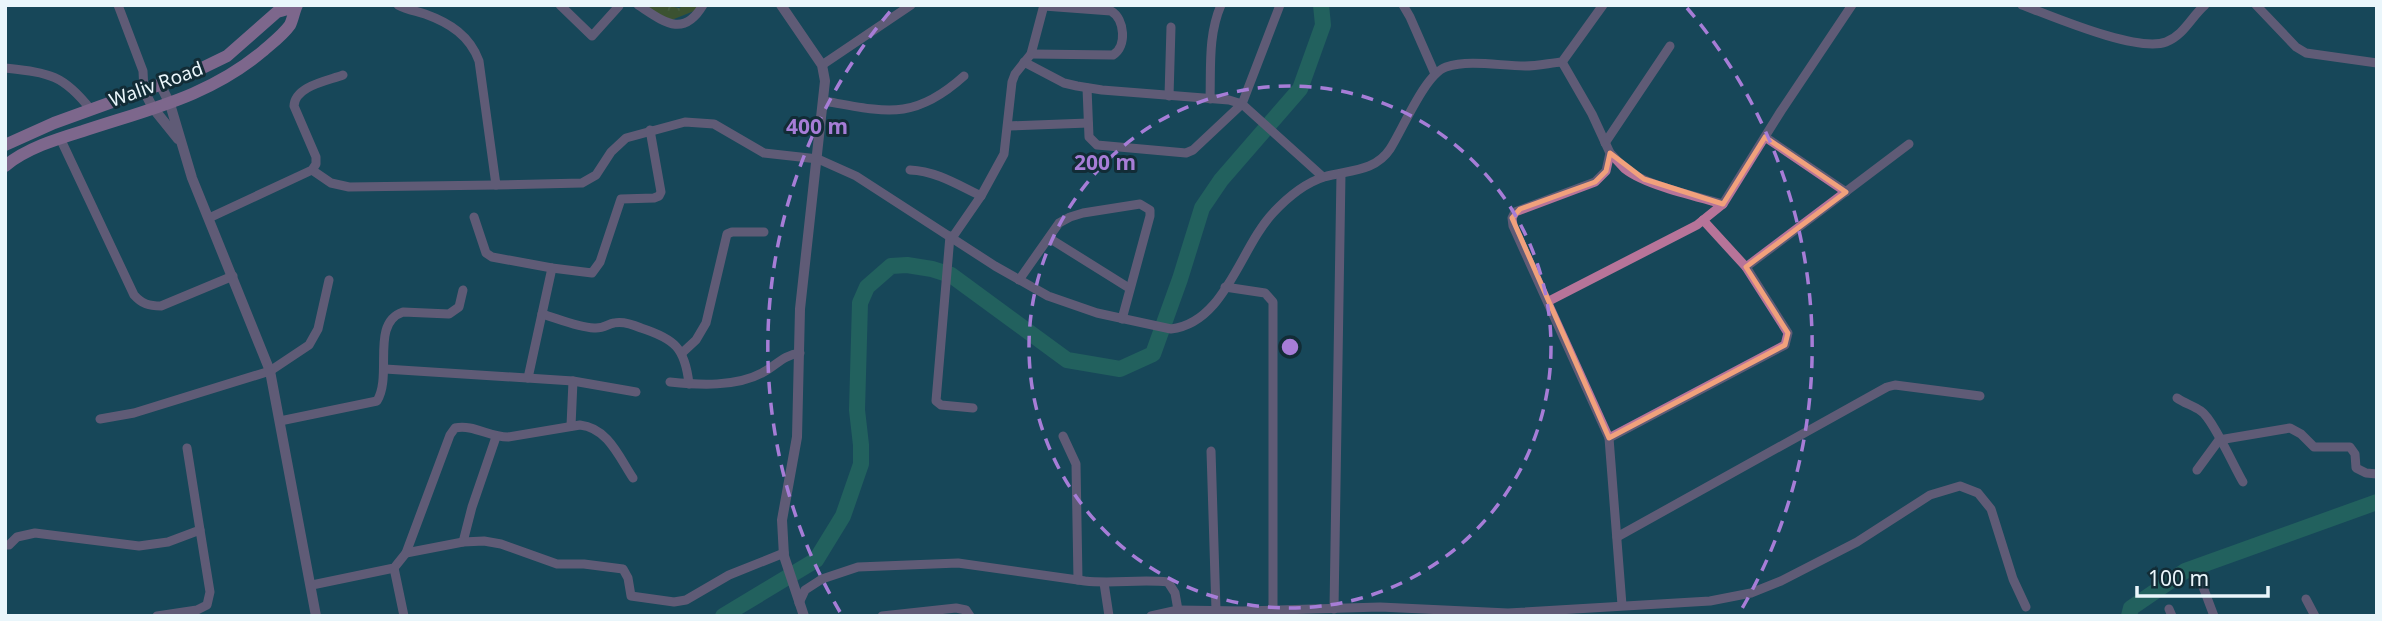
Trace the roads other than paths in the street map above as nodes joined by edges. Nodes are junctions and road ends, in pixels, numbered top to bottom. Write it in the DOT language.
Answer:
graph roads {
  1 [pos="118,5"];
  2 [pos="398,5"];
  3 [pos="560,5"];
  4 [pos="638,5"];
  5 [pos="704,5"];
  6 [pos="781,5"];
  7 [pos="911,5"];
  8 [pos="1221,5"];
  9 [pos="1280,5"];
  10 [pos="1403,5"];
  11 [pos="1603,5"];
  12 [pos="1852,5"];
  13 [pos="2022,5"];
  14 [pos="2205,5"];
  15 [pos="2256,5"];
  16 [pos="296,6"];
  17 [pos="619,6"];
  18 [pos="1044,6"];
  19 [pos="1171,27"];
  20 [pos="1670,46"];
  21 [pos="1031,54"];
  22 [pos="1562,61"];
  23 [pos="1024,62"];
  24 [pos="2377,63"];
  25 [pos="822,65"];
  26 [pos="5,68"];
  27 [pos="143,71"];
  28 [pos="1435,74"];
  29 [pos="343,75"];
  30 [pos="964,76"];
  31 [pos="161,86"];
  32 [pos="1087,88"];
  33 [pos="144,91"];
  34 [pos="1169,96"];
  35 [pos="1210,99"];
  36 [pos="824,102"];
  37 [pos="170,104"];
  38 [pos="1242,104"];
  39 [pos="153,108"];
  40 [pos="91,110"];
  41 [pos="1088,123"];
  42 [pos="1008,126"];
  43 [pos="650,130"];
  44 [pos="1765,137"];
  45 [pos="61,138"];
  46 [pos="1605,143"];
  47 [pos="181,144"];
  48 [pos="1909,144"];
  49 [pos="5,145"];
  50 [pos="1610,153"];
  51 [pos="818,159"];
  52 [pos="5,166"];
  53 [pos="312,170"];
  54 [pos="910,170"];
  55 [pos="1341,174"];
  56 [pos="1323,177"];
  57 [pos="496,185"];
  58 [pos="1846,192"];
  59 [pos="981,196"];
  60 [pos="1723,204"];
  61 [pos="474,217"];
  62 [pos="209,218"];
  63 [pos="1703,220"];
  64 [pos="764,232"];
  65 [pos="951,237"];
  66 [pos="1049,238"];
  67 [pos="1746,267"];
  68 [pos="552,268"];
  69 [pos="233,276"];
  70 [pos="329,280"];
  71 [pos="1019,280"];
  72 [pos="1225,287"];
  73 [pos="1129,288"];
  74 [pos="463,290"];
  75 [pos="1549,301"];
  76 [pos="542,314"];
  77 [pos="1122,319"];
  78 [pos="682,353"];
  79 [pos="800,353"];
  80 [pos="385,369"];
  81 [pos="270,371"];
  82 [pos="528,378"];
  83 [pos="573,381"];
  84 [pos="670,382"];
  85 [pos="689,384"];
  86 [pos="636,392"];
  87 [pos="1980,396"];
  88 [pos="2176,398"];
  89 [pos="973,408"];
  90 [pos="100,419"];
  91 [pos="280,421"];
  92 [pos="571,426"];
  93 [pos="1063,436"];
  94 [pos="496,437"];
  95 [pos="1609,438"];
  96 [pos="2219,440"];
  97 [pos="187,448"];
  98 [pos="1212,451"];
  99 [pos="2197,470"];
  100 [pos="2377,474"];
  101 [pos="633,478"];
  102 [pos="2243,482"];
  103 [pos="200,530"];
  104 [pos="1617,537"];
  105 [pos="463,542"];
  106 [pos="5,545"];
  107 [pos="406,553"];
  108 [pos="784,555"];
  109 [pos="394,568"];
  110 [pos="2200,579"];
  111 [pos="1078,580"];
  112 [pos="1104,583"];
  113 [pos="312,585"];
  114 [pos="2306,599"];
  115 [pos="798,601"];
  116 [pos="1622,605"];
  117 [pos="2026,607"];
  118 [pos="1334,609"];
  119 [pos="1178,610"];
  120 [pos="1216,610"];
  121 [pos="1273,610"];
  122 [pos="1393,612"];
  123 [pos="1567,612"];
  124 [pos="1243,613"];
  125 [pos="157,616"];
  126 [pos="316,616"];
  127 [pos="404,616"];
  128 [pos="804,616"];
  129 [pos="882,616"];
  130 [pos="970,616"];
  131 [pos="1109,616"];
  132 [pos="1151,616"];
  133 [pos="2214,616"];
  134 [pos="2315,616"];
  1 -- 27 [label="street"];
  2 -- 57 [label="street"];
  3 -- 17 [label="street"];
  4 -- 5 [label="street"];
  6 -- 25 [label="street"];
  7 -- 25 [label="street"];
  8 -- 35 [label="street"];
  9 -- 38 [label="street"];
  10 -- 28 [label="street"];
  11 -- 22 [label="street"];
  12 -- 44 [label="street"];
  13 -- 14 [label="street"];
  15 -- 24 [label="street"];
  16 -- 31 [label="main road, Waliv Road"];
  16 -- 37 [label="main road, Waliv Road"];
  18 -- 21 [label="street"];
  18 -- 21 [label="street"];
  19 -- 34 [label="street"];
  20 -- 46 [label="street"];
  21 -- 23 [label="street"];
  22 -- 28 [label="street"];
  22 -- 46 [label="street"];
  23 -- 32 [label="street"];
  23 -- 42 [label="street"];
  25 -- 36 [label="street"];
  26 -- 40 [label="street"];
  27 -- 31 [label="street"];
  27 -- 33 [label="street"];
  28 -- 55 [label="street"];
  29 -- 53 [label="street"];
  30 -- 36 [label="street"];
  31 -- 33 [label="main road, Waliv Road"];
  31 -- 37 [label="street"];
  32 -- 34 [label="street"];
  32 -- 41 [label="street"];
  33 -- 39 [label="street"];
  33 -- 40 [label="main road, Waliv Road"];
  34 -- 35 [label="street"];
  35 -- 38 [label="street"];
  36 -- 51 [label="street"];
  37 -- 39 [label="main road, Waliv Road"];
  37 -- 47 [label="street"];
  38 -- 41 [label="street"];
  38 -- 56 [label="street"];
  39 -- 45 [label="main road, Waliv Road"];
  39 -- 47 [label="street"];
  40 -- 49 [label="main road, Waliv Road"];
  41 -- 42 [label="street"];
  42 -- 59 [label="street"];
  43 -- 51 [label="street"];
  43 -- 57 [label="street"];
  43 -- 68 [label="street"];
  44 -- 58 [label="street"];
  44 -- 60 [label="street"];
  45 -- 52 [label="main road, Waliv Road"];
  45 -- 69 [label="street"];
  46 -- 50 [label="street"];
  47 -- 62 [label="street"];
  48 -- 58 [label="street"];
  50 -- 60 [label="street"];
  50 -- 75 [label="street"];
  51 -- 65 [label="street"];
  51 -- 79 [label="street"];
  53 -- 57 [label="street"];
  53 -- 62 [label="street"];
  54 -- 59 [label="street"];
  55 -- 56 [label="street"];
  55 -- 118 [label="street"];
  56 -- 72 [label="street"];
  58 -- 67 [label="street"];
  59 -- 65 [label="street"];
  60 -- 63 [label="street"];
  61 -- 68 [label="street"];
  62 -- 69 [label="street"];
  63 -- 67 [label="street"];
  63 -- 75 [label="street"];
  64 -- 78 [label="street"];
  65 -- 71 [label="street"];
  65 -- 89 [label="street"];
  66 -- 71 [label="street"];
  66 -- 73 [label="street"];
  66 -- 73 [label="street"];
  67 -- 95 [label="street"];
  68 -- 76 [label="street"];
  69 -- 81 [label="street"];
  70 -- 81 [label="street"];
  71 -- 77 [label="street"];
  72 -- 77 [label="street"];
  72 -- 121 [label="street"];
  73 -- 77 [label="street"];
  74 -- 80 [label="street"];
  75 -- 95 [label="street"];
  76 -- 78 [label="street"];
  76 -- 82 [label="street"];
  78 -- 85 [label="street"];
  79 -- 85 [label="street"];
  79 -- 108 [label="street"];
  80 -- 82 [label="street"];
  80 -- 91 [label="street"];
  81 -- 90 [label="street"];
  81 -- 91 [label="street"];
  82 -- 83 [label="street"];
  83 -- 86 [label="street"];
  83 -- 92 [label="street"];
  84 -- 85 [label="street"];
  87 -- 104 [label="street"];
  88 -- 96 [label="street"];
  91 -- 113 [label="street"];
  92 -- 94 [label="street"];
  92 -- 101 [label="street"];
  93 -- 111 [label="street"];
  94 -- 105 [label="street"];
  94 -- 107 [label="street"];
  95 -- 104 [label="street"];
  96 -- 99 [label="street"];
  96 -- 100 [label="street"];
  96 -- 102 [label="street"];
  97 -- 103 [label="street"];
  98 -- 120 [label="street"];
  103 -- 106 [label="street"];
  103 -- 125 [label="street"];
  104 -- 116 [label="street"];
  105 -- 107 [label="street"];
  105 -- 108 [label="street"];
  107 -- 109 [label="street"];
  108 -- 115 [label="street"];
  109 -- 113 [label="street"];
  109 -- 127 [label="street"];
  110 -- 133 [label="street"];
  111 -- 112 [label="street"];
  111 -- 115 [label="street"];
  112 -- 119 [label="street"];
  112 -- 131 [label="street"];
  113 -- 126 [label="street"];
  114 -- 134 [label="street"];
  115 -- 128 [label="street"];
  116 -- 117 [label="street"];
  116 -- 123 [label="street"];
  118 -- 121 [label="street"];
  118 -- 122 [label="street"];
  119 -- 120 [label="street"];
  119 -- 132 [label="street"];
  120 -- 124 [label="street"];
  121 -- 124 [label="street"];
  122 -- 123 [label="street"];
  129 -- 130 [label="street"];
}
